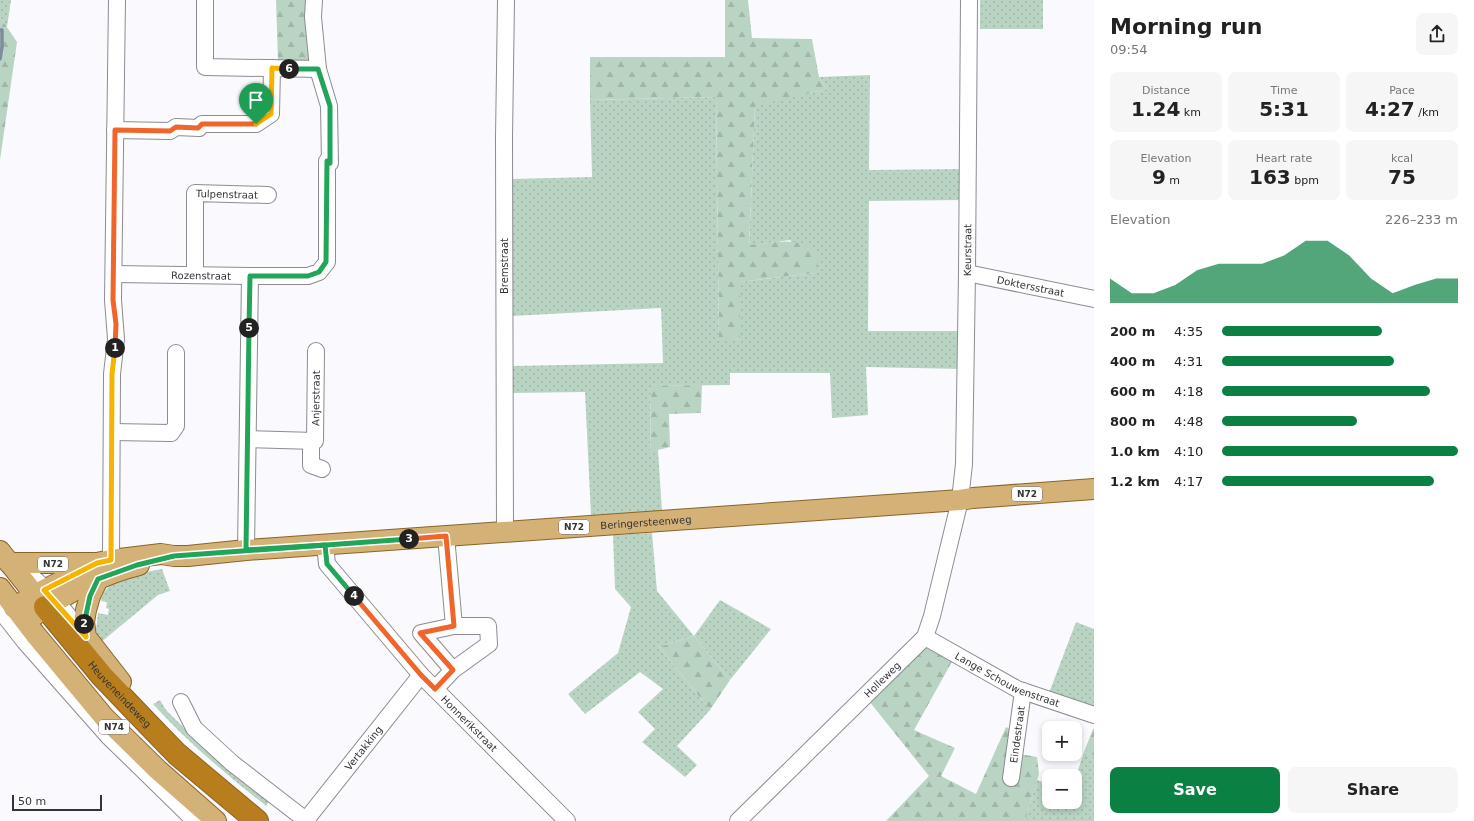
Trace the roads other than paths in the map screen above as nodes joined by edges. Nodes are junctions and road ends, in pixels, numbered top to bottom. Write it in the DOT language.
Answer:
graph roads {
  1 [pos="117,0"];
  2 [pos="205,0"];
  3 [pos="314,0"];
  4 [pos="506,0"];
  5 [pos="969,0"];
  6 [pos="272,68"];
  7 [pos="318,69"];
  8 [pos="115,130"];
  9 [pos="268,195"];
  10 [pos="967,272"];
  11 [pos="114,274"];
  12 [pos="195,274"];
  13 [pos="250,276"];
  14 [pos="1094,299"];
  15 [pos="316,351"];
  16 [pos="176,353"];
  17 [pos="112,432"];
  18 [pos="248,440"];
  19 [pos="311,441"];
  20 [pos="322,469"];
  21 [pos="1094,489"];
  22 [pos="960,500"];
  23 [pos="505,532"];
  24 [pos="446,536"];
  25 [pos="325,545"];
  26 [pos="246,550"];
  27 [pos="5,557"];
  28 [pos="102,567"];
  29 [pos="0,588"];
  30 [pos="45,598"];
  31 [pos="13,613"];
  32 [pos="454,626"];
  33 [pos="925,636"];
  34 [pos="86,637"];
  35 [pos="453,670"];
  36 [pos="421,675"];
  37 [pos="435,689"];
  38 [pos="1023,691"];
  39 [pos="181,702"];
  40 [pos="130,704"];
  41 [pos="1094,715"];
  42 [pos="1012,778"];
  43 [pos="195,821"];
  44 [pos="216,821"];
  45 [pos="257,821"];
  46 [pos="306,821"];
  47 [pos="567,821"];
  48 [pos="738,821"];
  1 -- 8 [label="street"];
  2 -- 6 [label="street"];
  3 -- 7 [label="street, Rozenstraat"];
  4 -- 23 [label="street, Bremstraat"];
  5 -- 10 [label="street, Keurstraat"];
  6 -- 7 [label="street"];
  6 -- 8 [label="street"];
  7 -- 13 [label="street, Rozenstraat"];
  8 -- 11 [label="street"];
  9 -- 12 [label="street, Tulpenstraat"];
  10 -- 14 [label="street, Doktersstraat"];
  10 -- 22 [label="street, Keurstraat"];
  11 -- 12 [label="street, Rozenstraat"];
  11 -- 17 [label="street"];
  12 -- 13 [label="street, Rozenstraat"];
  13 -- 18 [label="street"];
  15 -- 19 [label="street, Anjerstraat"];
  16 -- 17 [label="street"];
  17 -- 28 [label="street"];
  18 -- 19 [label="street, Anjerstraat"];
  18 -- 26 [label="street"];
  19 -- 20 [label="street, Anjerstraat"];
  21 -- 22 [label="main road, Beringersteenweg / N72"];
  22 -- 23 [label="main road, Beringersteenweg / N72"];
  22 -- 33 [label="street, Holleweg"];
  23 -- 24 [label="main road, Beringersteenweg / N72"];
  24 -- 25 [label="main road, Beringersteenweg / N72"];
  24 -- 32 [label="street"];
  25 -- 26 [label="main road, Beringersteenweg / N72"];
  25 -- 36 [label="street, Honnerikstraat"];
  26 -- 28 [label="main road, Beringersteenweg / N72"];
  27 -- 28 [label="main road, Beringersteenweg / N72"];
  27 -- 30 [label="main road, Heuveneindeweg / N74"];
  28 -- 30 [label="main road"];
  28 -- 34 [label="main road"];
  29 -- 31 [label="main road, N74"];
  30 -- 31 [label="main road"];
  30 -- 34 [label="street, N74"];
  30 -- 40 [label="highway, Heuveneindeweg / N74"];
  31 -- 43 [label="street"];
  31 -- 44 [label="main road, N74"];
  32 -- 35 [label="street"];
  32 -- 35 [label="street"];
  33 -- 38 [label="street, Lange Schouwenstraat"];
  33 -- 48 [label="street, Holleweg"];
  34 -- 40 [label="main road, N74"];
  35 -- 37 [label="street"];
  36 -- 37 [label="street, Honnerikstraat"];
  36 -- 46 [label="street, Vertakking"];
  37 -- 47 [label="street, Honnerikstraat"];
  38 -- 41 [label="street, Lange Schouwenstraat"];
  38 -- 42 [label="street, Eindestraat"];
  39 -- 46 [label="street, Vertakking"];
  40 -- 45 [label="highway, Heuveneindeweg / N74"];
}
